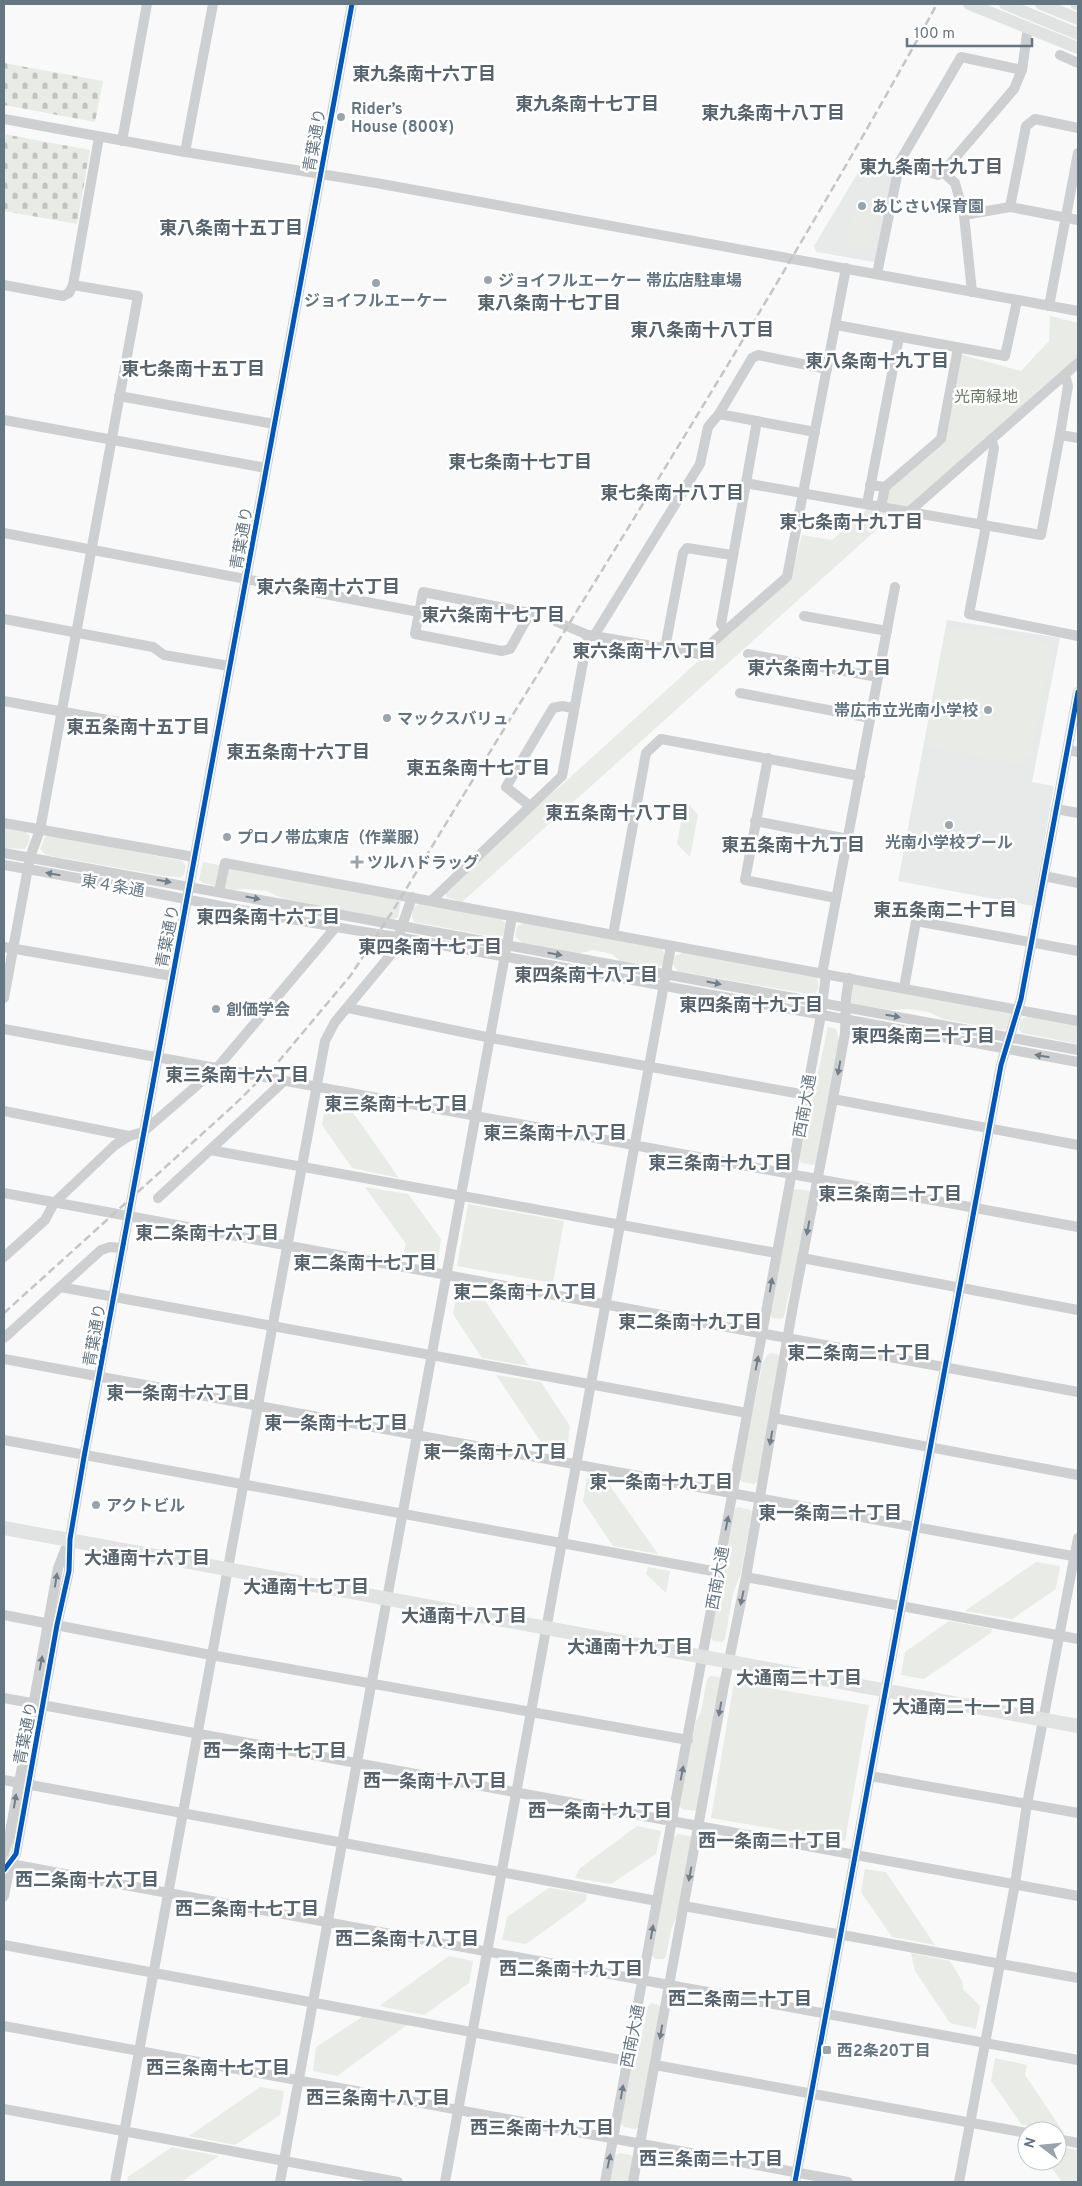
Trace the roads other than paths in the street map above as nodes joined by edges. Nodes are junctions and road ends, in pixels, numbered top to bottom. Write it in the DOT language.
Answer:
graph roads {
  1 [pos="147,4"];
  2 [pos="213,4"];
  3 [pos="352,4"];
  4 [pos="969,4"];
  5 [pos="1005,4"];
  6 [pos="1041,4"];
  7 [pos="1078,19"];
  8 [pos="1028,27"];
  9 [pos="1078,34"];
  10 [pos="1078,48"];
  11 [pos="1060,55"];
  12 [pos="1078,63"];
  13 [pos="1022,70"];
  14 [pos="4,119"];
  15 [pos="1078,128"];
  16 [pos="100,136"];
  17 [pos="122,141"];
  18 [pos="185,152"];
  19 [pos="1078,153"];
  20 [pos="900,161"];
  21 [pos="943,172"];
  22 [pos="321,173"];
  23 [pos="1010,207"];
  24 [pos="964,215"];
  25 [pos="1066,218"];
  26 [pos="1078,220"];
  27 [pos="846,268"];
  28 [pos="877,274"];
  29 [pos="4,285"];
  30 [pos="73,285"];
  31 [pos="972,292"];
  32 [pos="1017,301"];
  33 [pos="1049,306"];
  34 [pos="1078,311"];
  35 [pos="836,325"];
  36 [pos="899,337"];
  37 [pos="958,348"];
  38 [pos="1078,363"];
  39 [pos="827,369"];
  40 [pos="1065,375"];
  41 [pos="120,396"];
  42 [pos="719,414"];
  43 [pos="4,420"];
  44 [pos="757,421"];
  45 [pos="274,424"];
  46 [pos="815,432"];
  47 [pos="1060,435"];
  48 [pos="1078,438"];
  49 [pos="111,439"];
  50 [pos="992,439"];
  51 [pos="266,468"];
  52 [pos="746,483"];
  53 [pos="870,485"];
  54 [pos="885,487"];
  55 [pos="803,493"];
  56 [pos="867,504"];
  57 [pos="881,507"];
  58 [pos="910,511"];
  59 [pos="983,525"];
  60 [pos="4,533"];
  61 [pos="92,549"];
  62 [pos="732,555"];
  63 [pos="246,578"];
  64 [pos="895,587"];
  65 [pos="419,612"];
  66 [pos="804,616"];
  67 [pos="4,619"];
  68 [pos="556,622"];
  69 [pos="726,630"];
  70 [pos="887,631"];
  71 [pos="76,633"];
  72 [pos="591,636"];
  73 [pos="1078,636"];
  74 [pos="665,648"];
  75 [pos="748,654"];
  76 [pos="229,666"];
  77 [pos="878,677"];
  78 [pos="1078,692"];
  79 [pos="740,693"];
  80 [pos="4,700"];
  81 [pos="574,708"];
  82 [pos="62,711"];
  83 [pos="870,718"];
  84 [pos="130,724"];
  85 [pos="1073,751"];
  86 [pos="768,758"];
  87 [pos="860,776"];
  88 [pos="530,806"];
  89 [pos="1056,809"];
  90 [pos="1078,813"];
  91 [pos="755,821"];
  92 [pos="4,823"];
  93 [pos="40,830"];
  94 [pos="848,838"];
  95 [pos="4,853"];
  96 [pos="30,857"];
  97 [pos="194,857"];
  98 [pos="4,865"];
  99 [pos="28,869"];
  100 [pos="1044,876"];
  101 [pos="1078,883"];
  102 [pos="188,886"];
  103 [pos="219,892"];
  104 [pos="412,897"];
  105 [pos="187,898"];
  106 [pos="836,898"];
  107 [pos="432,900"];
  108 [pos="512,917"];
  109 [pos="401,926"];
  110 [pos="335,928"];
  111 [pos="613,935"];
  112 [pos="398,937"];
  113 [pos="1031,943"];
  114 [pos="507,945"];
  115 [pos="672,946"];
  116 [pos="8,948"];
  117 [pos="1078,951"];
  118 [pos="505,957"];
  119 [pos="666,974"];
  120 [pos="824,974"];
  121 [pos="172,976"];
  122 [pos="850,978"];
  123 [pos="664,986"];
  124 [pos="904,988"];
  125 [pos="4,998"];
  126 [pos="822,1004"];
  127 [pos="845,1007"];
  128 [pos="348,1008"];
  129 [pos="1018,1009"];
  130 [pos="822,1016"];
  131 [pos="846,1020"];
  132 [pos="1078,1021"];
  133 [pos="4,1029"];
  134 [pos="1010,1036"];
  135 [pos="491,1038"];
  136 [pos="1006,1050"];
  137 [pos="1078,1050"];
  138 [pos="158,1058"];
  139 [pos="1078,1062"];
  140 [pos="649,1066"];
  141 [pos="217,1068"];
  142 [pos="284,1081"];
  143 [pos="316,1086"];
  144 [pos="806,1095"];
  145 [pos="834,1099"];
  146 [pos="4,1111"];
  147 [pos="476,1117"];
  148 [pos="989,1129"];
  149 [pos="144,1132"];
  150 [pos="129,1136"];
  151 [pos="1078,1145"];
  152 [pos="635,1146"];
  153 [pos="210,1150"];
  154 [pos="302,1167"];
  155 [pos="792,1174"];
  156 [pos="818,1179"];
  157 [pos="4,1193"];
  158 [pos="461,1196"];
  159 [pos="158,1198"];
  160 [pos="54,1203"];
  161 [pos="974,1208"];
  162 [pos="129,1217"];
  163 [pos="620,1226"];
  164 [pos="1078,1227"];
  165 [pos="288,1246"];
  166 [pos="123,1248"];
  167 [pos="776,1253"];
  168 [pos="4,1256"];
  169 [pos="802,1258"];
  170 [pos="446,1275"];
  171 [pos="60,1287"];
  172 [pos="960,1288"];
  173 [pos="114,1296"];
  174 [pos="606,1305"];
  175 [pos="1078,1310"];
  176 [pos="273,1325"];
  177 [pos="762,1333"];
  178 [pos="4,1338"];
  179 [pos="788,1338"];
  180 [pos="432,1354"];
  181 [pos="4,1359"];
  182 [pos="944,1367"];
  183 [pos="99,1377"];
  184 [pos="591,1384"];
  185 [pos="1078,1392"];
  186 [pos="259,1405"];
  187 [pos="747,1413"];
  188 [pos="774,1418"];
  189 [pos="417,1435"];
  190 [pos="4,1440"];
  191 [pos="930,1447"];
  192 [pos="84,1457"];
  193 [pos="577,1465"];
  194 [pos="1078,1475"];
  195 [pos="243,1485"];
  196 [pos="733,1493"];
  197 [pos="760,1498"];
  198 [pos="402,1514"];
  199 [pos="916,1527"];
  200 [pos="4,1528"];
  201 [pos="1078,1538"];
  202 [pos="70,1539"];
  203 [pos="562,1542"];
  204 [pos="1077,1557"];
  205 [pos="228,1570"];
  206 [pos="718,1572"];
  207 [pos="746,1577"];
  208 [pos="387,1598"];
  209 [pos="901,1606"];
  210 [pos="4,1615"];
  211 [pos="53,1624"];
  212 [pos="547,1627"];
  213 [pos="1060,1636"];
  214 [pos="1078,1639"];
  215 [pos="211,1655"];
  216 [pos="704,1657"];
  217 [pos="729,1661"];
  218 [pos="372,1683"];
  219 [pos="885,1690"];
  220 [pos="4,1698"];
  221 [pos="38,1704"];
  222 [pos="531,1713"];
  223 [pos="1044,1719"];
  224 [pos="1078,1726"];
  225 [pos="197,1733"];
  226 [pos="688,1740"];
  227 [pos="357,1762"];
  228 [pos="870,1776"];
  229 [pos="4,1780"];
  230 [pos="23,1783"];
  231 [pos="516,1792"];
  232 [pos="1027,1804"];
  233 [pos="182,1813"];
  234 [pos="1078,1813"];
  235 [pos="672,1820"];
  236 [pos="699,1826"];
  237 [pos="343,1842"];
  238 [pos="4,1853"];
  239 [pos="855,1854"];
  240 [pos="6,1866"];
  241 [pos="502,1871"];
  242 [pos="1015,1884"];
  243 [pos="168,1893"];
  244 [pos="4,1896"];
  245 [pos="1078,1896"];
  246 [pos="657,1901"];
  247 [pos="684,1906"];
  248 [pos="328,1922"];
  249 [pos="841,1934"];
  250 [pos="4,1944"];
  251 [pos="487,1951"];
  252 [pos="1000,1963"];
  253 [pos="154,1973"];
  254 [pos="1078,1978"];
  255 [pos="643,1980"];
  256 [pos="670,1984"];
  257 [pos="313,2001"];
  258 [pos="826,2012"];
  259 [pos="4,2026"];
  260 [pos="472,2031"];
  261 [pos="985,2043"];
  262 [pos="138,2050"];
  263 [pos="1078,2060"];
  264 [pos="628,2061"];
  265 [pos="655,2065"];
  266 [pos="298,2080"];
  267 [pos="811,2093"];
  268 [pos="4,2109"];
  269 [pos="458,2110"];
  270 [pos="971,2122"];
  271 [pos="124,2131"];
  272 [pos="1017,2131"];
  273 [pos="613,2140"];
  274 [pos="641,2144"];
  275 [pos="284,2161"];
  276 [pos="796,2177"];
  277 [pos="115,2182"];
  278 [pos="280,2182"];
  279 [pos="398,2182"];
  280 [pos="445,2182"];
  281 [pos="605,2182"];
  282 [pos="634,2182"];
  283 [pos="848,2182"];
  284 [pos="959,2182"];
  1 -- 17 [label="street"];
  2 -- 18 [label="street"];
  3 -- 22 [label="street, 青葉通り"];
  4 -- 8 [label="main road"];
  5 -- 9 [label="main road"];
  6 -- 7 [label="main road"];
  8 -- 10 [label="main road"];
  8 -- 13 [label="street"];
  11 -- 12 [label="street"];
  13 -- 20 [label="street"];
  13 -- 21 [label="street"];
  14 -- 16 [label="street"];
  15 -- 23 [label="street"];
  16 -- 17 [label="street"];
  16 -- 30 [label="street"];
  17 -- 18 [label="street"];
  18 -- 22 [label="street"];
  19 -- 25 [label="street"];
  20 -- 21 [label="street"];
  20 -- 28 [label="street"];
  21 -- 24 [label="street"];
  22 -- 27 [label="street"];
  22 -- 45 [label="street, 青葉通り"];
  23 -- 24 [label="street"];
  23 -- 25 [label="street"];
  24 -- 31 [label="street"];
  25 -- 26 [label="street"];
  25 -- 33 [label="street"];
  27 -- 28 [label="street"];
  27 -- 35 [label="street"];
  28 -- 31 [label="street"];
  29 -- 30 [label="street"];
  30 -- 41 [label="street"];
  31 -- 32 [label="street"];
  32 -- 33 [label="street"];
  32 -- 37 [label="street"];
  33 -- 34 [label="street"];
  35 -- 36 [label="street"];
  35 -- 39 [label="street"];
  36 -- 37 [label="street"];
  36 -- 53 [label="street"];
  37 -- 54 [label="street"];
  38 -- 40 [label="street"];
  39 -- 42 [label="street"];
  39 -- 46 [label="street"];
  40 -- 47 [label="street"];
  40 -- 50 [label="street"];
  41 -- 45 [label="street"];
  41 -- 49 [label="street"];
  42 -- 44 [label="street"];
  42 -- 72 [label="street"];
  43 -- 49 [label="street"];
  44 -- 46 [label="street"];
  44 -- 52 [label="street"];
  45 -- 51 [label="street, 青葉通り"];
  46 -- 55 [label="street"];
  47 -- 48 [label="street"];
  47 -- 59 [label="street"];
  49 -- 51 [label="street"];
  49 -- 61 [label="street"];
  50 -- 58 [label="street"];
  50 -- 59 [label="street"];
  51 -- 63 [label="street, 青葉通り"];
  52 -- 55 [label="street"];
  52 -- 62 [label="street"];
  53 -- 54 [label="street"];
  53 -- 56 [label="street"];
  54 -- 57 [label="street"];
  55 -- 56 [label="street"];
  55 -- 69 [label="street"];
  56 -- 57 [label="street"];
  57 -- 58 [label="street"];
  58 -- 59 [label="street"];
  59 -- 73 [label="street"];
  60 -- 61 [label="street"];
  61 -- 63 [label="street"];
  61 -- 71 [label="street"];
  62 -- 69 [label="street"];
  62 -- 74 [label="street"];
  63 -- 65 [label="street"];
  63 -- 76 [label="street, 青葉通り"];
  64 -- 70 [label="street, 西南大通"];
  65 -- 65 [label="street"];
  66 -- 70 [label="street"];
  67 -- 71 [label="street"];
  68 -- 72 [label="street"];
  69 -- 74 [label="street"];
  70 -- 77 [label="street, 西南大通"];
  71 -- 76 [label="street"];
  71 -- 82 [label="street"];
  72 -- 74 [label="street"];
  72 -- 81 [label="street"];
  75 -- 77 [label="street"];
  76 -- 97 [label="street, 青葉通り"];
  77 -- 83 [label="street, 西南大通"];
  78 -- 85 [label="street"];
  79 -- 83 [label="street"];
  80 -- 82 [label="street"];
  81 -- 88 [label="street"];
  81 -- 88 [label="street"];
  82 -- 84 [label="street"];
  82 -- 93 [label="street"];
  83 -- 87 [label="street, 西南大通"];
  85 -- 89 [label="street"];
  86 -- 87 [label="street"];
  86 -- 91 [label="street"];
  86 -- 111 [label="street"];
  87 -- 94 [label="street, 西南大通"];
  88 -- 107 [label="street"];
  89 -- 90 [label="street"];
  89 -- 100 [label="street"];
  91 -- 94 [label="street"];
  91 -- 106 [label="street"];
  92 -- 93 [label="street"];
  93 -- 96 [label="street"];
  93 -- 97 [label="street"];
  94 -- 106 [label="street, 西南大通"];
  95 -- 96 [label="street, 東４条通"];
  96 -- 99 [label="street"];
  96 -- 102 [label="street, 東４条通, one-way"];
  97 -- 102 [label="street, 青葉通り"];
  98 -- 99 [label="street, 東４条通"];
  105 -- 99 [label="street, 東４条通, one-way"];
  99 -- 116 [label="street"];
  100 -- 101 [label="street"];
  100 -- 113 [label="street"];
  102 -- 103 [label="street, 東４条通"];
  102 -- 105 [label="street, 青葉通り"];
  103 -- 104 [label="street"];
  103 -- 109 [label="street, 東４条通, one-way"];
  104 -- 107 [label="street"];
  104 -- 109 [label="street"];
  105 -- 110 [label="street, 東４条通"];
  105 -- 121 [label="street, 青葉通り"];
  106 -- 120 [label="street, 西南大通"];
  107 -- 108 [label="street"];
  108 -- 111 [label="street"];
  108 -- 114 [label="street"];
  109 -- 112 [label="street"];
  109 -- 114 [label="street, 東４条通"];
  110 -- 112 [label="street, 東４条通"];
  110 -- 141 [label="street"];
  111 -- 115 [label="street"];
  112 -- 118 [label="street, 東４条通"];
  112 -- 128 [label="street"];
  113 -- 117 [label="street"];
  113 -- 124 [label="street"];
  113 -- 129 [label="street"];
  114 -- 118 [label="street"];
  114 -- 119 [label="street, 東４条通, one-way"];
  115 -- 119 [label="street"];
  115 -- 120 [label="street"];
  116 -- 121 [label="street"];
  116 -- 125 [label="street"];
  118 -- 123 [label="street, 東４条通"];
  118 -- 135 [label="street"];
  119 -- 123 [label="street"];
  119 -- 126 [label="street, 東４条通, one-way"];
  120 -- 122 [label="street"];
  120 -- 126 [label="street, 西南大通"];
  121 -- 138 [label="street, 青葉通り"];
  122 -- 124 [label="street"];
  122 -- 127 [label="street, 西南大通"];
  123 -- 130 [label="street, 東４条通"];
  123 -- 140 [label="street"];
  124 -- 129 [label="street"];
  126 -- 127 [label="street, 東４条通"];
  126 -- 130 [label="street, 西南大通"];
  127 -- 131 [label="street, 西南大通"];
  127 -- 134 [label="street, 東４条通, one-way"];
  128 -- 135 [label="street"];
  128 -- 143 [label="street"];
  129 -- 132 [label="street"];
  129 -- 134 [label="street"];
  130 -- 131 [label="street, 東４条通"];
  130 -- 144 [label="street, 西南大通"];
  131 -- 136 [label="street, 東４条通"];
  131 -- 145 [label="street, 西南大通, one-way"];
  133 -- 138 [label="street"];
  134 -- 136 [label="street"];
  134 -- 137 [label="street, 東４条通"];
  135 -- 140 [label="street"];
  135 -- 147 [label="street"];
  139 -- 136 [label="street, 東４条通, one-way"];
  136 -- 148 [label="street"];
  138 -- 141 [label="street"];
  138 -- 149 [label="street, 青葉通り"];
  140 -- 144 [label="street"];
  140 -- 152 [label="street"];
  141 -- 142 [label="street"];
  141 -- 149 [label="street"];
  142 -- 143 [label="street"];
  142 -- 153 [label="street"];
  143 -- 147 [label="street"];
  143 -- 154 [label="street"];
  144 -- 155 [label="street, 西南大通"];
  145 -- 148 [label="street"];
  145 -- 156 [label="street, 西南大通"];
  146 -- 150 [label="street"];
  147 -- 152 [label="street"];
  147 -- 158 [label="street"];
  148 -- 151 [label="street"];
  148 -- 161 [label="street"];
  149 -- 150 [label="street"];
  149 -- 162 [label="street, 青葉通り"];
  150 -- 160 [label="street"];
  152 -- 155 [label="street"];
  152 -- 163 [label="street"];
  153 -- 154 [label="street"];
  153 -- 159 [label="street"];
  154 -- 158 [label="street"];
  154 -- 165 [label="street"];
  155 -- 156 [label="street"];
  155 -- 167 [label="street, 西南大通"];
  156 -- 161 [label="street"];
  156 -- 169 [label="street, 西南大通, one-way"];
  157 -- 160 [label="street"];
  158 -- 163 [label="street"];
  158 -- 170 [label="street"];
  160 -- 162 [label="street"];
  160 -- 168 [label="street"];
  161 -- 164 [label="street"];
  161 -- 172 [label="street"];
  162 -- 165 [label="street"];
  162 -- 166 [label="street, 青葉通り"];
  163 -- 167 [label="street"];
  163 -- 174 [label="street"];
  165 -- 170 [label="street"];
  165 -- 176 [label="street"];
  166 -- 171 [label="street"];
  166 -- 173 [label="street, 青葉通り"];
  177 -- 167 [label="street, 西南大通, one-way"];
  169 -- 172 [label="street"];
  169 -- 179 [label="street, 西南大通"];
  170 -- 174 [label="street"];
  170 -- 180 [label="street"];
  171 -- 173 [label="street"];
  171 -- 178 [label="street"];
  172 -- 175 [label="street"];
  172 -- 182 [label="street"];
  173 -- 176 [label="street"];
  173 -- 183 [label="street, 青葉通り"];
  174 -- 177 [label="street"];
  174 -- 184 [label="street"];
  176 -- 180 [label="street"];
  176 -- 186 [label="street"];
  177 -- 179 [label="street"];
  187 -- 177 [label="street, 西南大通, one-way"];
  179 -- 182 [label="street"];
  179 -- 188 [label="street, 西南大通"];
  180 -- 184 [label="street"];
  180 -- 189 [label="street"];
  181 -- 183 [label="street"];
  182 -- 185 [label="street"];
  182 -- 191 [label="street"];
  183 -- 186 [label="street"];
  183 -- 192 [label="street, 青葉通り"];
  184 -- 187 [label="street"];
  184 -- 193 [label="street"];
  186 -- 189 [label="street"];
  186 -- 195 [label="street"];
  187 -- 196 [label="street, 西南大通"];
  188 -- 191 [label="street"];
  188 -- 197 [label="street, 西南大通, one-way"];
  189 -- 193 [label="street"];
  189 -- 198 [label="street"];
  190 -- 192 [label="street"];
  191 -- 194 [label="street"];
  191 -- 199 [label="street"];
  192 -- 195 [label="street"];
  192 -- 202 [label="street, 青葉通り"];
  193 -- 196 [label="street"];
  193 -- 203 [label="street"];
  195 -- 198 [label="street"];
  195 -- 205 [label="street"];
  196 -- 197 [label="street"];
  206 -- 196 [label="street, 西南大通, one-way"];
  197 -- 199 [label="street"];
  197 -- 207 [label="street, 西南大通"];
  198 -- 203 [label="street"];
  198 -- 208 [label="street"];
  199 -- 204 [label="street"];
  199 -- 209 [label="street"];
  200 -- 202 [label="highway"];
  201 -- 204 [label="street"];
  202 -- 205 [label="highway"];
  202 -- 211 [label="street, 青葉通り"];
  203 -- 206 [label="street"];
  203 -- 212 [label="street"];
  204 -- 213 [label="street"];
  205 -- 208 [label="highway"];
  205 -- 215 [label="street"];
  206 -- 216 [label="street, 西南大通"];
  207 -- 209 [label="street"];
  207 -- 217 [label="street, 西南大通, one-way"];
  208 -- 212 [label="highway"];
  208 -- 218 [label="street"];
  209 -- 213 [label="street"];
  209 -- 219 [label="street"];
  210 -- 211 [label="street"];
  211 -- 215 [label="street"];
  211 -- 221 [label="street, 青葉通り"];
  212 -- 216 [label="highway"];
  212 -- 222 [label="street"];
  213 -- 214 [label="street"];
  213 -- 223 [label="street"];
  215 -- 218 [label="street"];
  215 -- 225 [label="street"];
  216 -- 217 [label="highway"];
  216 -- 226 [label="street, 西南大通"];
  217 -- 219 [label="highway"];
  217 -- 236 [label="street, 西南大通, one-way"];
  218 -- 222 [label="street"];
  218 -- 227 [label="street"];
  219 -- 223 [label="highway"];
  219 -- 228 [label="street"];
  220 -- 221 [label="street"];
  221 -- 225 [label="street"];
  221 -- 230 [label="street, 青葉通り"];
  222 -- 226 [label="street"];
  222 -- 231 [label="street"];
  223 -- 224 [label="highway"];
  223 -- 232 [label="street"];
  225 -- 227 [label="street"];
  225 -- 233 [label="street"];
  235 -- 226 [label="street, 西南大通, one-way"];
  227 -- 231 [label="street"];
  227 -- 237 [label="street"];
  228 -- 232 [label="street"];
  228 -- 239 [label="street"];
  229 -- 230 [label="street"];
  230 -- 233 [label="street"];
  238 -- 230 [label="street, one-way"];
  230 -- 240 [label="street, 青葉通り"];
  231 -- 235 [label="street"];
  231 -- 241 [label="street"];
  232 -- 234 [label="street"];
  232 -- 242 [label="street"];
  233 -- 237 [label="street"];
  233 -- 243 [label="street"];
  235 -- 236 [label="street"];
  235 -- 246 [label="street, 西南大通"];
  236 -- 239 [label="street"];
  236 -- 247 [label="street, 西南大通, one-way"];
  237 -- 241 [label="street"];
  237 -- 248 [label="street"];
  239 -- 242 [label="street"];
  239 -- 249 [label="street"];
  240 -- 243 [label="street"];
  240 -- 244 [label="street, 青葉通り"];
  241 -- 246 [label="street"];
  241 -- 251 [label="street"];
  242 -- 245 [label="street"];
  242 -- 252 [label="street"];
  243 -- 248 [label="street"];
  243 -- 253 [label="street"];
  255 -- 246 [label="street, 西南大通, one-way"];
  247 -- 249 [label="street"];
  247 -- 256 [label="street, 西南大通"];
  248 -- 251 [label="street"];
  248 -- 257 [label="street"];
  249 -- 252 [label="street"];
  249 -- 258 [label="street"];
  250 -- 253 [label="street"];
  251 -- 255 [label="street"];
  251 -- 260 [label="street"];
  252 -- 254 [label="street"];
  252 -- 261 [label="street"];
  253 -- 257 [label="street"];
  253 -- 262 [label="street"];
  255 -- 256 [label="street"];
  255 -- 264 [label="street, 西南大通"];
  256 -- 258 [label="street"];
  256 -- 265 [label="street, 西南大通, one-way"];
  257 -- 260 [label="street"];
  257 -- 266 [label="street"];
  258 -- 261 [label="street"];
  258 -- 267 [label="street"];
  259 -- 262 [label="street"];
  260 -- 264 [label="street"];
  260 -- 269 [label="street"];
  261 -- 263 [label="street"];
  261 -- 270 [label="street"];
  262 -- 266 [label="street"];
  262 -- 271 [label="street"];
  273 -- 264 [label="street, 西南大通, one-way"];
  265 -- 267 [label="street"];
  265 -- 274 [label="street, 西南大通"];
  266 -- 269 [label="street"];
  266 -- 275 [label="street"];
  267 -- 270 [label="street"];
  267 -- 276 [label="street"];
  268 -- 271 [label="street"];
  269 -- 273 [label="street"];
  269 -- 280 [label="street"];
  270 -- 272 [label="street"];
  270 -- 284 [label="street"];
  271 -- 275 [label="street"];
  271 -- 277 [label="street"];
  273 -- 274 [label="street"];
  281 -- 273 [label="street, 西南大通, one-way"];
  274 -- 276 [label="street"];
  274 -- 282 [label="street, 西南大通"];
  275 -- 278 [label="street"];
  275 -- 279 [label="street"];
  276 -- 283 [label="street"];
}
